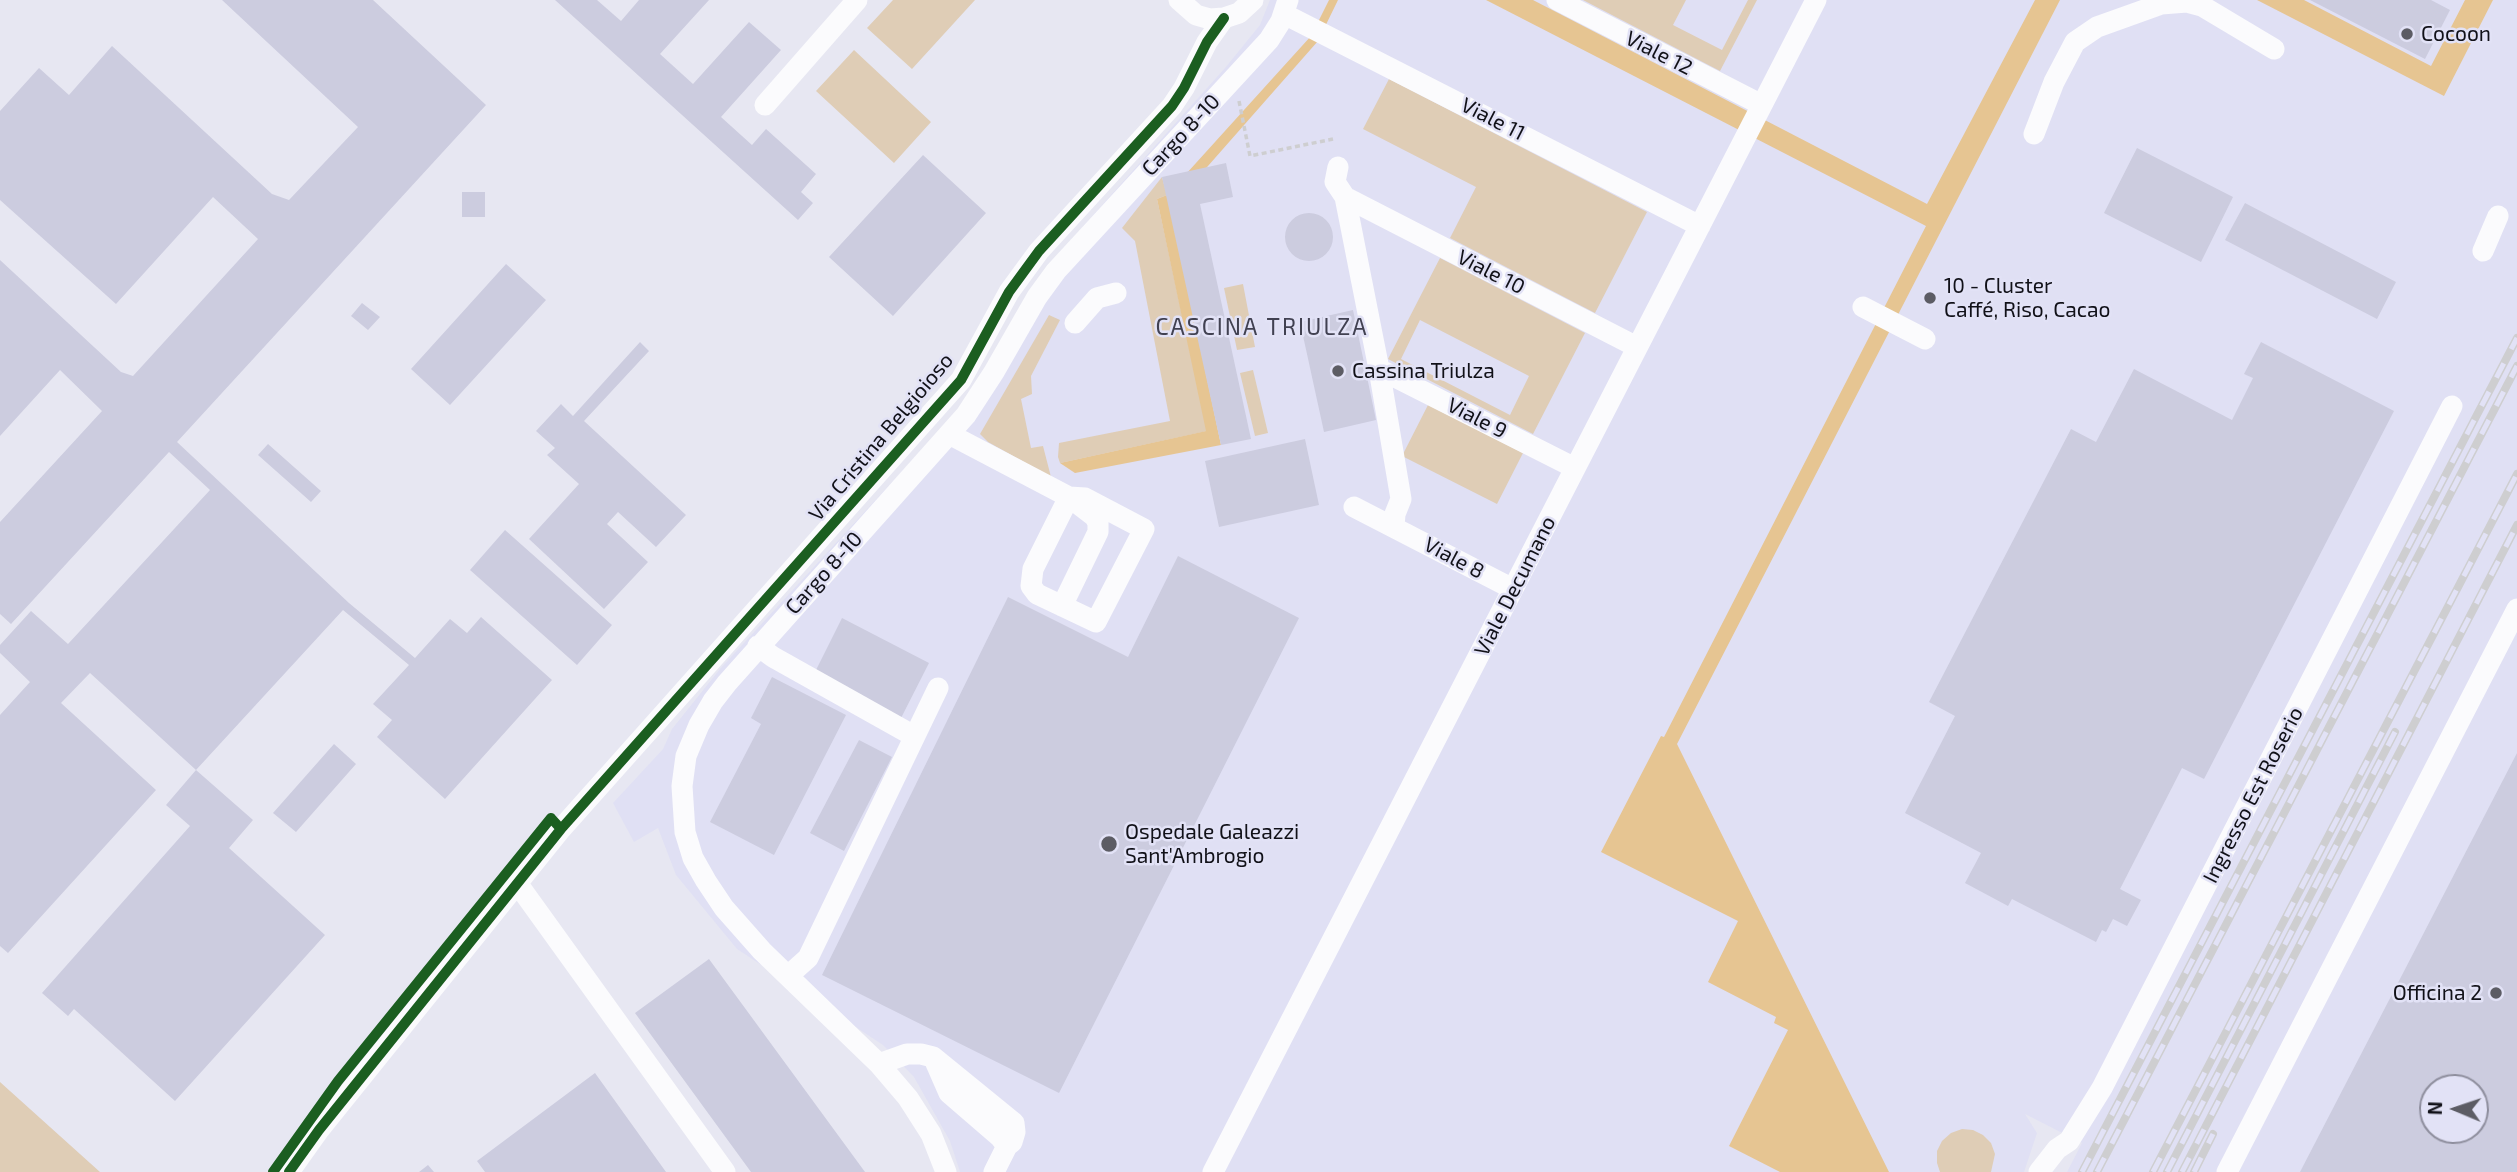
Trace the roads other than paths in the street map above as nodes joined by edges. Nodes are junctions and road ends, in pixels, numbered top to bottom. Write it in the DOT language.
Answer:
graph roads {
  1 [pos="857,0"];
  2 [pos="1253,0"];
  3 [pos="1557,0"];
  4 [pos="1816,0"];
  5 [pos="1182,3"];
  6 [pos="1286,7"];
  7 [pos="1224,19"];
  8 [pos="2274,49"];
  9 [pos="1196,63"];
  10 [pos="765,104"];
  11 [pos="1762,106"];
  12 [pos="2034,134"];
  13 [pos="1338,167"];
  14 [pos="1345,197"];
  15 [pos="2498,216"];
  16 [pos="1700,226"];
  17 [pos="2483,251"];
  18 [pos="1116,293"];
  19 [pos="1863,307"];
  20 [pos="1075,323"];
  21 [pos="1925,339"];
  22 [pos="1637,347"];
  23 [pos="1380,369"];
  24 [pos="2452,406"];
  25 [pos="949,434"];
  26 [pos="1575,468"];
  27 [pos="1069,496"];
  28 [pos="1354,506"];
  29 [pos="1394,527"];
  30 [pos="1513,589"];
  31 [pos="1062,606"];
  32 [pos="2517,609"];
  33 [pos="758,646"];
  34 [pos="938,688"];
  35 [pos="915,736"];
  36 [pos="517,883"];
  37 [pos="789,975"];
  38 [pos="879,1064"];
  39 [pos="289,1172"];
  40 [pos="724,1172"];
  41 [pos="946,1172"];
  42 [pos="994,1172"];
  43 [pos="1213,1172"];
  44 [pos="2039,1172"];
  45 [pos="2227,1172"];
  1 -- 10 [label="street"];
  2 -- 7 [label="street"];
  3 -- 11 [label="street, Viale 12"];
  4 -- 11 [label="street, Viale Decumano"];
  5 -- 7 [label="street"];
  5 -- 9 [label="street"];
  6 -- 16 [label="street, Viale 11"];
  6 -- 25 [label="street, Cargo 8-10"];
  7 -- 9 [label="street, Via Cristina Belgioioso"];
  8 -- 12 [label="street"];
  9 -- 36 [label="street, Via Cristina Belgioioso"];
  11 -- 16 [label="street, Viale Decumano"];
  13 -- 14 [label="street"];
  14 -- 22 [label="street, Viale 10"];
  14 -- 23 [label="street"];
  15 -- 17 [label="street"];
  16 -- 22 [label="street, Viale Decumano"];
  18 -- 20 [label="street"];
  19 -- 21 [label="street"];
  22 -- 26 [label="street, Viale Decumano"];
  23 -- 26 [label="street, Viale 9"];
  23 -- 29 [label="street"];
  24 -- 44 [label="street, Ingresso Est Roserio"];
  25 -- 27 [label="street"];
  25 -- 33 [label="street, Cargo 8-10"];
  26 -- 30 [label="street, Viale Decumano"];
  27 -- 31 [label="street"];
  27 -- 31 [label="street"];
  27 -- 31 [label="street"];
  28 -- 29 [label="street, Viale 8"];
  29 -- 30 [label="street, Viale 8"];
  30 -- 43 [label="street, Viale Decumano"];
  32 -- 45 [label="street"];
  33 -- 35 [label="street"];
  33 -- 37 [label="street, Cargo 8-10"];
  34 -- 35 [label="street"];
  35 -- 37 [label="street"];
  36 -- 39 [label="street, Via Cristina Belgioioso"];
  36 -- 40 [label="street"];
  37 -- 38 [label="street, Cargo 8-10"];
  38 -- 41 [label="street, Cargo 8-10"];
  38 -- 42 [label="street"];
}
